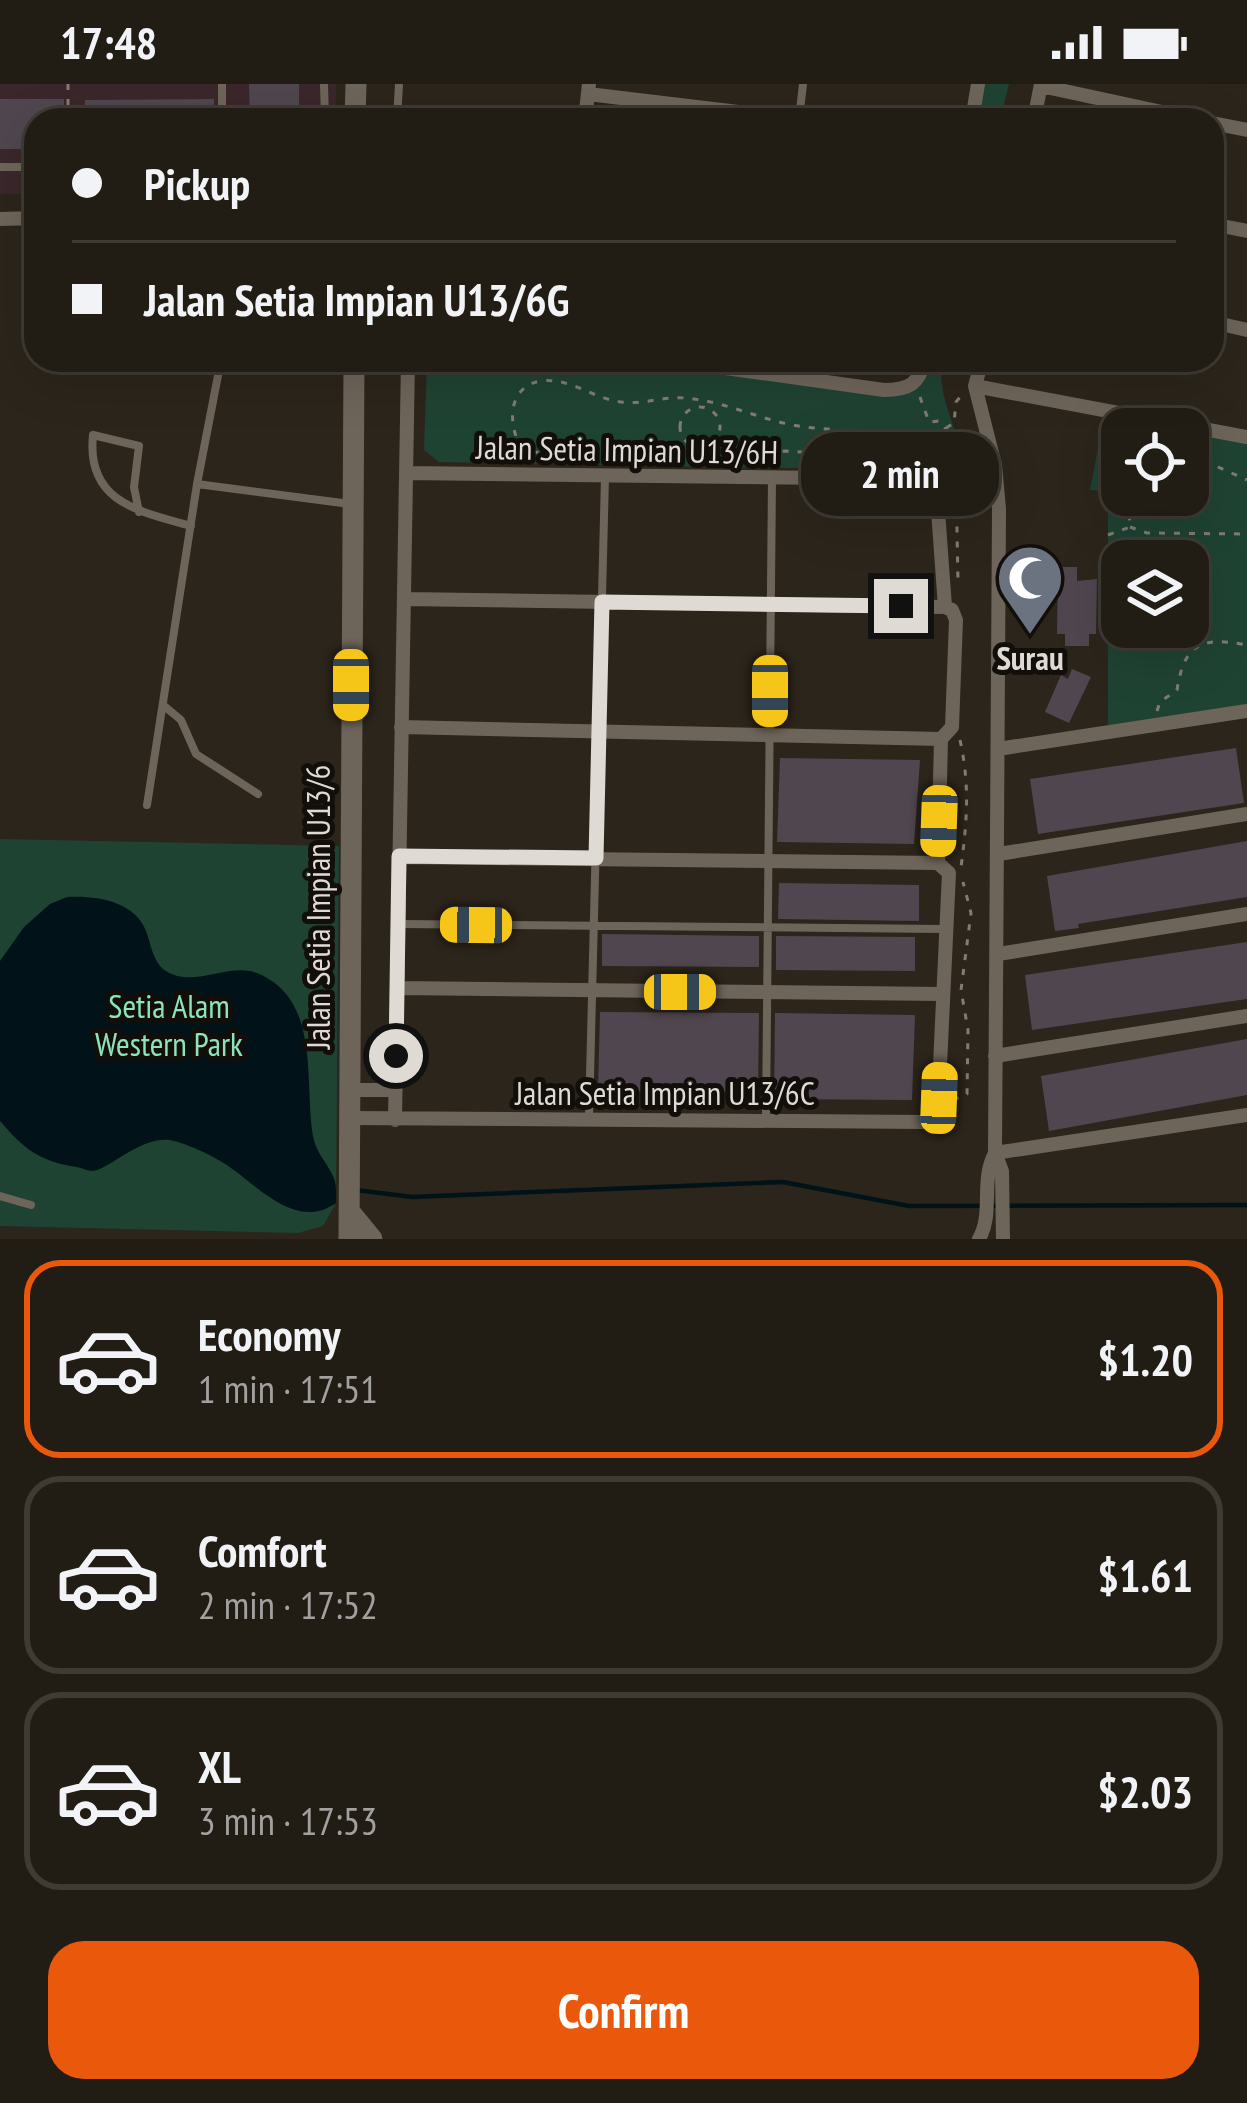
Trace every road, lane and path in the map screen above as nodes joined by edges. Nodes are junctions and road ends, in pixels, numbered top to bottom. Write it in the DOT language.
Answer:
graph roads {
  1 [pos="1041,85"];
  2 [pos="589,89"];
  3 [pos="719,108"];
  4 [pos="1145,108"];
  5 [pos="219,372"];
  6 [pos="354,372"];
  7 [pos="408,372"];
  8 [pos="794,372"];
  9 [pos="922,372"];
  10 [pos="979,372"];
  11 [pos="914,385"];
  12 [pos="975,386"];
  13 [pos="702,403"];
  14 [pos="1101,409"];
  15 [pos="945,428"];
  16 [pos="1209,429"];
  17 [pos="1247,437"];
  18 [pos="517,440"];
  19 [pos="871,445"];
  20 [pos="940,457"];
  21 [pos="1209,467"];
  22 [pos="406,472"];
  23 [pos="508,474"];
  24 [pos="605,476"];
  25 [pos="772,478"];
  26 [pos="1247,480"];
  27 [pos="197,484"];
  28 [pos="352,504"];
  29 [pos="139,512"];
  30 [pos="1130,516"];
  31 [pos="191,526"];
  32 [pos="1130,527"];
  33 [pos="1247,534"];
  34 [pos="1108,535"];
  35 [pos="404,599"];
  36 [pos="602,602"];
  37 [pos="951,603"];
  38 [pos="770,604"];
  39 [pos="1247,645"];
  40 [pos="163,705"];
  41 [pos="1247,711"];
  42 [pos="1154,724"];
  43 [pos="401,728"];
  44 [pos="599,731"];
  45 [pos="769,734"];
  46 [pos="959,736"];
  47 [pos="941,740"];
  48 [pos="998,749"];
  49 [pos="258,794"];
  50 [pos="147,805"];
  51 [pos="1247,814"];
  52 [pos="999,854"];
  53 [pos="399,856"];
  54 [pos="596,858"];
  55 [pos="768,861"];
  56 [pos="938,862"];
  57 [pos="1247,914"];
  58 [pos="398,924"];
  59 [pos="594,926"];
  60 [pos="767,928"];
  61 [pos="946,929"];
  62 [pos="998,954"];
  63 [pos="397,988"];
  64 [pos="592,991"];
  65 [pos="767,993"];
  66 [pos="942,994"];
  67 [pos="1247,1016"];
  68 [pos="995,1056"];
  69 [pos="348,1090"];
  70 [pos="395,1090"];
  71 [pos="939,1098"];
  72 [pos="1247,1115"];
  73 [pos="589,1117"];
  74 [pos="348,1118"];
  75 [pos="766,1119"];
  76 [pos="395,1120"];
  77 [pos="994,1153"];
  78 [pos="0,1196"];
  79 [pos="31,1205"];
  80 [pos="349,1207"];
  81 [pos="993,1219"];
  82 [pos="332,1239"];
  83 [pos="349,1239"];
  84 [pos="372,1239"];
  85 [pos="979,1239"];
  86 [pos="1003,1239"];
  1 -- 4 [label="street"];
  2 -- 3 [label="street"];
  5 -- 27 [label="lane"];
  6 -- 28 [label="street, Jalan Setia Impian U13/6"];
  7 -- 22 [label="street"];
  8 -- 11 [label="street"];
  9 -- 11 [label="street"];
  10 -- 12 [label="street"];
  11 -- 15 [label="path"];
  12 -- 14 [label="street"];
  12 -- 15 [label="path"];
  12 -- 48 [label="street"];
  13 -- 13 [label="path"];
  13 -- 18 [label="path"];
  13 -- 19 [label="path"];
  15 -- 20 [label="path"];
  16 -- 17 [label="street"];
  18 -- 19 [label="path"];
  18 -- 23 [label="path"];
  19 -- 20 [label="path"];
  20 -- 37 [label="path"];
  21 -- 26 [label="path"];
  22 -- 23 [label="street, Jalan Setia Impian U13/6H"];
  22 -- 35 [label="street"];
  23 -- 24 [label="street, Jalan Setia Impian U13/6H"];
  24 -- 25 [label="street, Jalan Setia Impian U13/6H"];
  24 -- 36 [label="lane"];
  25 -- 37 [label="street, Jalan Setia Impian U13/6H"];
  25 -- 38 [label="lane"];
  27 -- 28 [label="lane"];
  27 -- 31 [label="lane"];
  28 -- 69 [label="street, Jalan Setia Impian U13/6"];
  29 -- 29 [label="lane"];
  29 -- 31 [label="lane"];
  30 -- 32 [label="path"];
  31 -- 40 [label="lane"];
  32 -- 33 [label="path"];
  32 -- 34 [label="path"];
  35 -- 36 [label="street"];
  35 -- 43 [label="street"];
  36 -- 38 [label="street"];
  36 -- 44 [label="lane"];
  37 -- 38 [label="street"];
  37 -- 47 [label="street"];
  38 -- 45 [label="lane"];
  39 -- 42 [label="path"];
  40 -- 49 [label="lane"];
  40 -- 50 [label="lane"];
  41 -- 42 [label="street"];
  42 -- 48 [label="street"];
  43 -- 44 [label="street"];
  43 -- 53 [label="street"];
  44 -- 45 [label="street"];
  44 -- 54 [label="lane"];
  45 -- 47 [label="street"];
  45 -- 55 [label="lane"];
  46 -- 71 [label="path"];
  47 -- 56 [label="street"];
  48 -- 52 [label="street"];
  51 -- 52 [label="street"];
  52 -- 62 [label="street"];
  53 -- 54 [label="street"];
  53 -- 58 [label="street"];
  54 -- 55 [label="street"];
  54 -- 59 [label="lane"];
  55 -- 56 [label="street"];
  55 -- 60 [label="lane"];
  56 -- 61 [label="street"];
  57 -- 62 [label="street"];
  58 -- 59 [label="lane"];
  58 -- 63 [label="street"];
  59 -- 60 [label="lane"];
  59 -- 64 [label="lane"];
  60 -- 61 [label="lane"];
  60 -- 65 [label="lane"];
  61 -- 66 [label="street"];
  62 -- 68 [label="street"];
  63 -- 64 [label="street"];
  63 -- 70 [label="street"];
  64 -- 65 [label="street"];
  64 -- 73 [label="lane"];
  65 -- 66 [label="street"];
  65 -- 75 [label="lane"];
  66 -- 71 [label="street"];
  67 -- 68 [label="street"];
  68 -- 77 [label="street"];
  69 -- 70 [label="street"];
  69 -- 74 [label="street, Jalan Setia Impian U13/6"];
  70 -- 76 [label="street"];
  71 -- 75 [label="street, Jalan Setia Impian U13/6C"];
  72 -- 77 [label="street"];
  73 -- 75 [label="street, Jalan Setia Impian U13/6C"];
  73 -- 76 [label="street, Jalan Setia Impian U13/6C"];
  74 -- 76 [label="street, Jalan Setia Impian U13/6C"];
  74 -- 80 [label="street, Jalan Setia Impian U13/6"];
  77 -- 81 [label="street"];
  77 -- 81 [label="street"];
  78 -- 79 [label="lane"];
  80 -- 82 [label="street"];
  80 -- 83 [label="street, Jalan Setia Impian U13/6"];
  80 -- 84 [label="street"];
  81 -- 85 [label="street"];
  81 -- 86 [label="street"];
}
